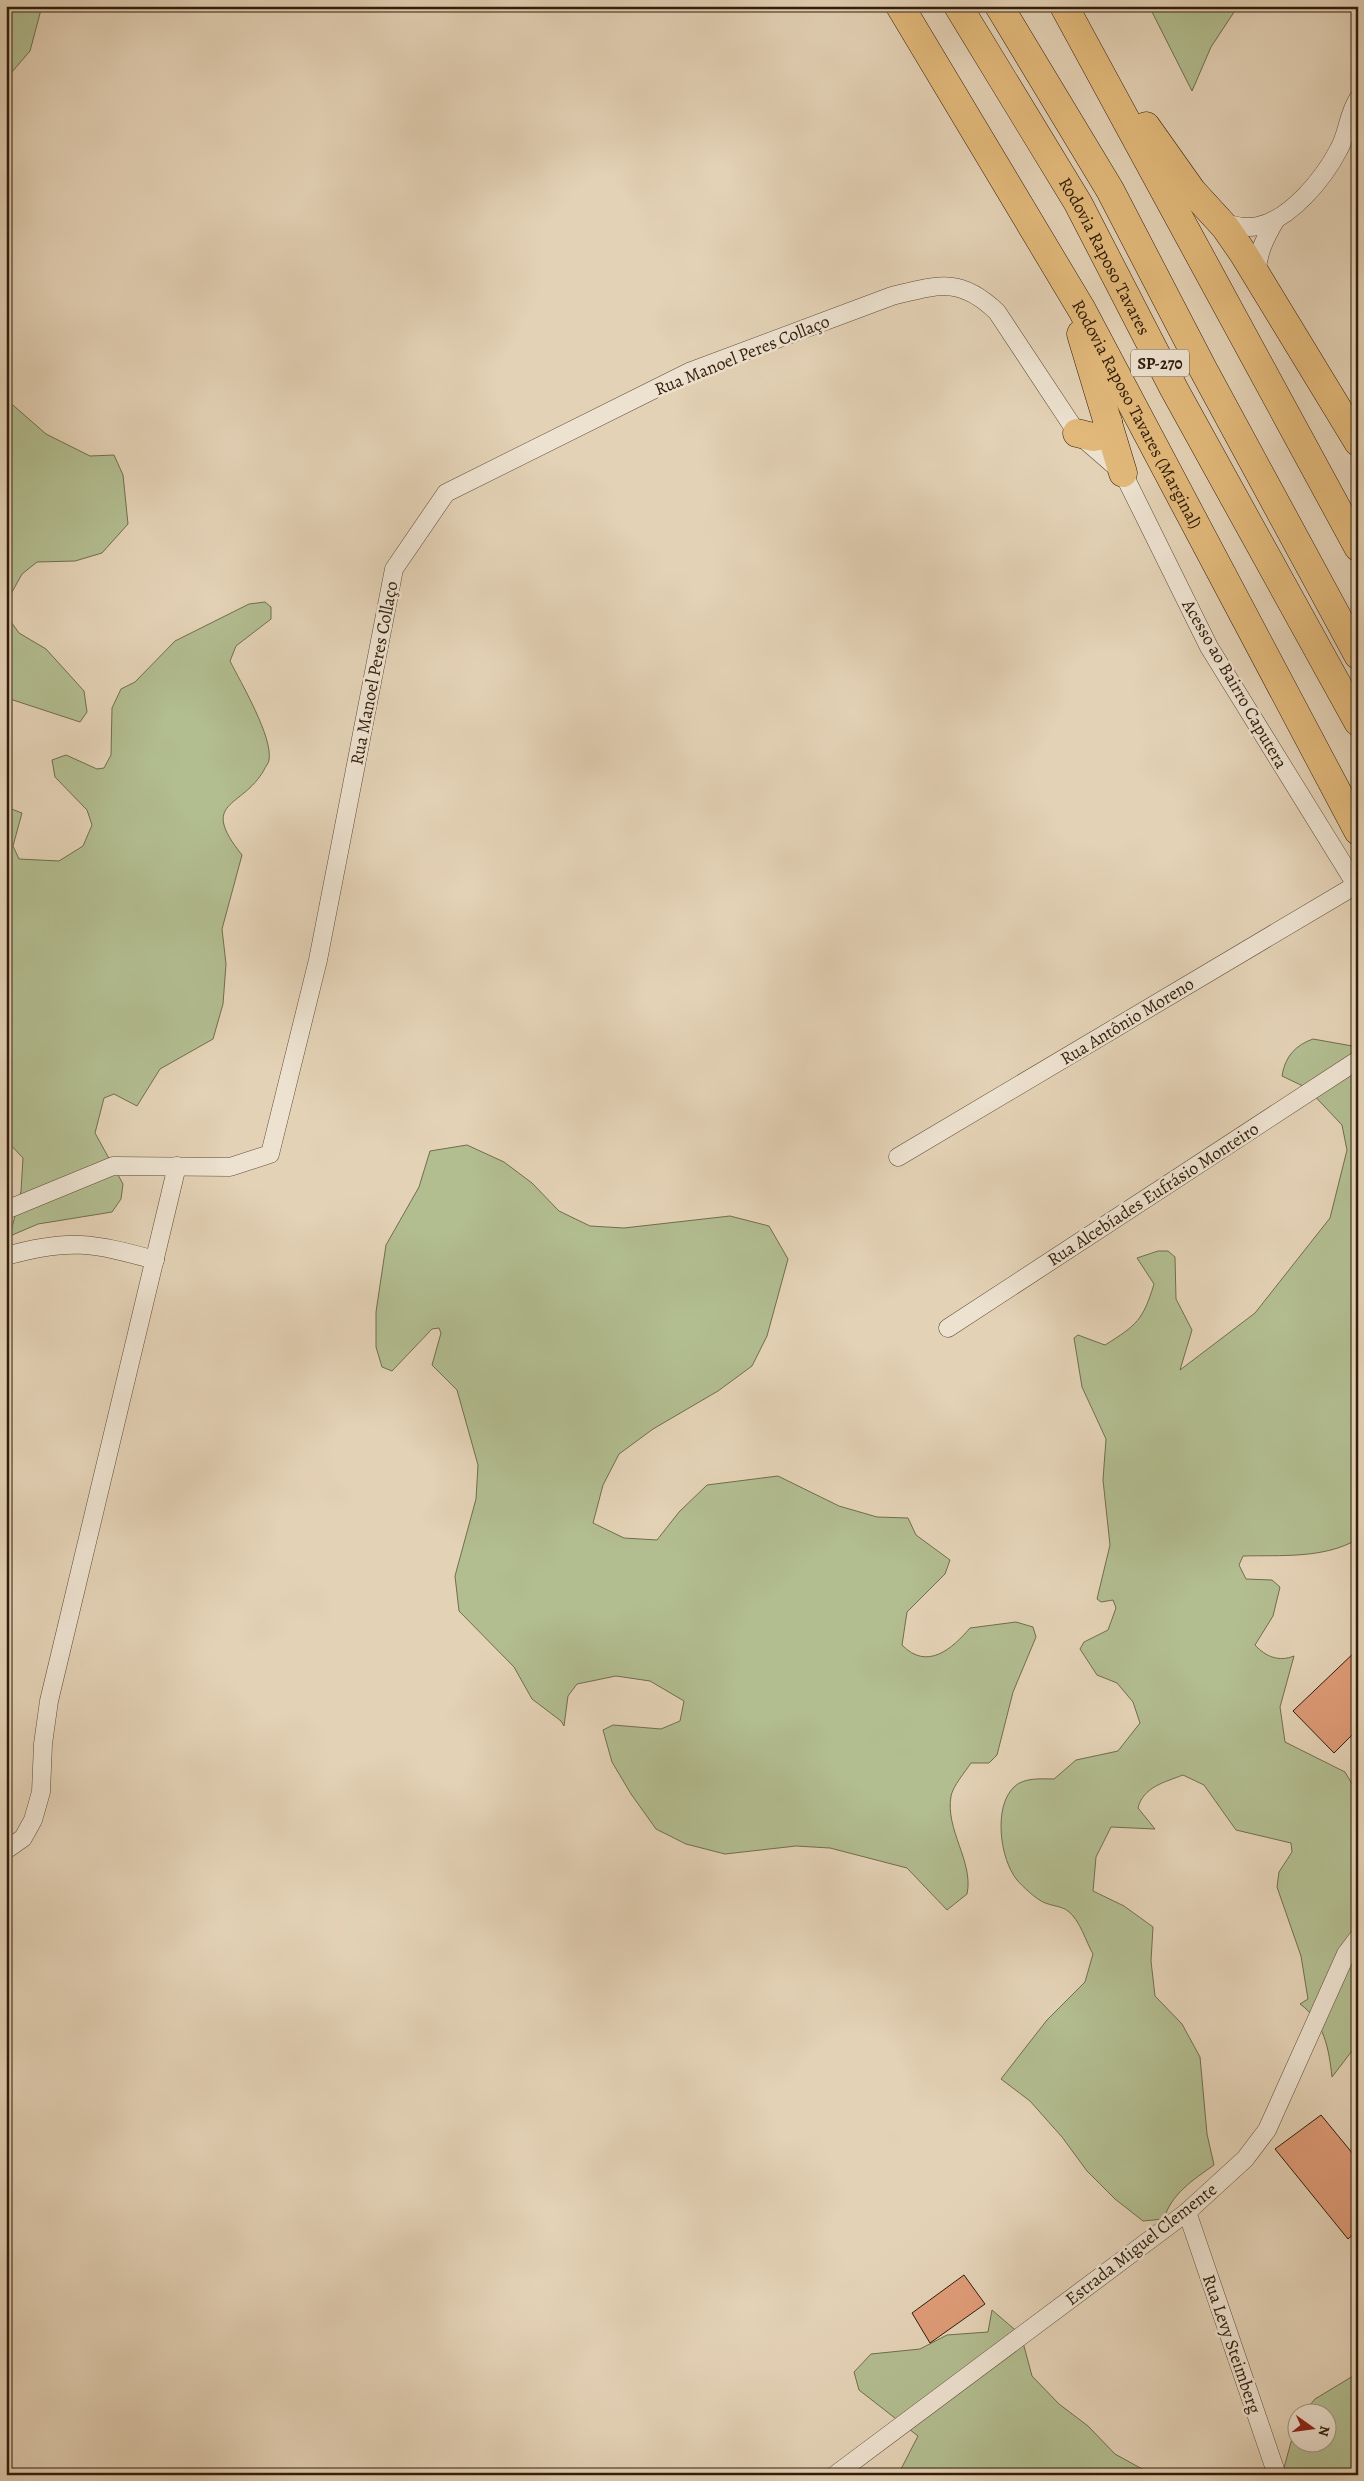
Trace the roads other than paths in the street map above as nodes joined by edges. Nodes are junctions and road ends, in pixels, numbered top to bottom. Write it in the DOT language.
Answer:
graph roads {
  1 [pos="900,6"];
  2 [pos="958,6"];
  3 [pos="999,6"];
  4 [pos="1065,6"];
  5 [pos="1358,98"];
  6 [pos="1275,221"];
  7 [pos="1220,222"];
  8 [pos="1257,276"];
  9 [pos="1067,285"];
  10 [pos="1108,422"];
  11 [pos="1077,433"];
  12 [pos="1358,442"];
  13 [pos="1123,474"];
  14 [pos="1358,547"];
  15 [pos="1358,655"];
  16 [pos="1358,722"];
  17 [pos="1358,831"];
  18 [pos="1357,886"];
  19 [pos="1358,1060"];
  20 [pos="898,1157"];
  21 [pos="177,1166"];
  22 [pos="6,1210"];
  23 [pos="6,1256"];
  24 [pos="154,1260"];
  25 [pos="948,1328"];
  26 [pos="6,1850"];
  27 [pos="1358,1938"];
  28 [pos="1186,2212"];
  29 [pos="834,2475"];
  30 [pos="1278,2475"];
  1 -- 9 [label="highway, Rodovia Raposo Tavares (Marginal) / SP-270"];
  2 -- 16 [label="highway, Rodovia Raposo Tavares / SP-270"];
  3 -- 15 [label="highway, Rodovia Raposo Tavares / SP-270"];
  4 -- 7 [label="highway"];
  4 -- 14 [label="highway"];
  5 -- 6 [label="street"];
  6 -- 7 [label="street"];
  6 -- 8 [label="street"];
  7 -- 8 [label="highway"];
  8 -- 12 [label="highway"];
  9 -- 10 [label="highway"];
  9 -- 17 [label="highway, Rodovia Raposo Tavares (Marginal) / SP-270"];
  10 -- 11 [label="highway"];
  10 -- 13 [label="highway"];
  11 -- 13 [label="street, Rua Manoel Peres Collaço"];
  11 -- 21 [label="street, Rua Manoel Peres Collaço"];
  13 -- 18 [label="street, Acesso ao Bairro Caputera"];
  18 -- 20 [label="street, Rua Antônio Moreno"];
  19 -- 25 [label="street, Rua Alcebíades Eufrásio Monteiro"];
  21 -- 22 [label="street, Rua Manoel Peres Collaço"];
  21 -- 24 [label="street"];
  23 -- 24 [label="street"];
  24 -- 26 [label="street"];
  27 -- 28 [label="street, Estrada Miguel Clemente"];
  28 -- 29 [label="street, Estrada Miguel Clemente"];
  28 -- 30 [label="street, Rua Levy Steimberg"];
}
